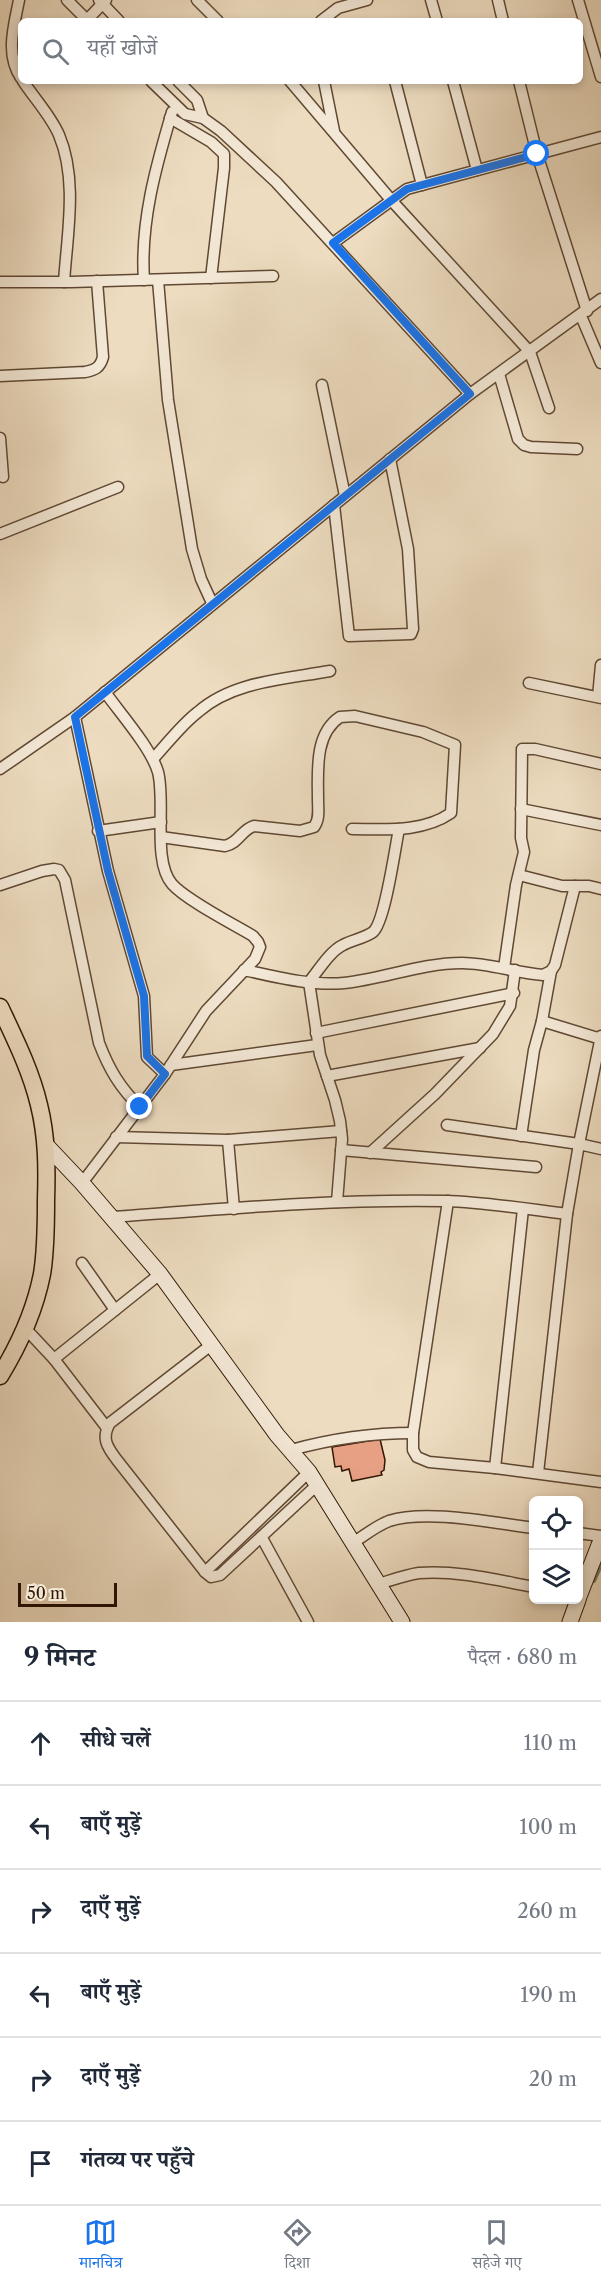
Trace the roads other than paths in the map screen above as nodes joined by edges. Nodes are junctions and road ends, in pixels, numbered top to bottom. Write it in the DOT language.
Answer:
graph roads {
  1 [pos="19,0"];
  2 [pos="68,0"];
  3 [pos="197,0"];
  4 [pos="367,0"];
  5 [pos="431,0"];
  6 [pos="498,0"];
  7 [pos="578,0"];
  8 [pos="103,1"];
  9 [pos="84,18"];
  10 [pos="89,18"];
  11 [pos="117,18"];
  12 [pos="215,18"];
  13 [pos="325,18"];
  14 [pos="436,18"];
  15 [pos="502,18"];
  16 [pos="18,73"];
  17 [pos="601,78"];
  18 [pos="25,84"];
  19 [pos="154,84"];
  20 [pos="181,84"];
  21 [pos="292,84"];
  22 [pos="325,84"];
  23 [pos="395,84"];
  24 [pos="454,84"];
  25 [pos="520,84"];
  26 [pos="174,104"];
  27 [pos="170,118"];
  28 [pos="203,118"];
  29 [pos="334,134"];
  30 [pos="601,138"];
  31 [pos="537,154"];
  32 [pos="477,170"];
  33 [pos="422,185"];
  34 [pos="392,201"];
  35 [pos="333,243"];
  36 [pos="273,276"];
  37 [pos="211,278"];
  38 [pos="144,280"];
  39 [pos="158,280"];
  40 [pos="97,281"];
  41 [pos="0,282"];
  42 [pos="64,282"];
  43 [pos="601,299"];
  44 [pos="584,313"];
  45 [pos="530,352"];
  46 [pos="601,363"];
  47 [pos="499,374"];
  48 [pos="0,376"];
  49 [pos="322,385"];
  50 [pos="470,394"];
  51 [pos="549,408"];
  52 [pos="0,438"];
  53 [pos="576,449"];
  54 [pos="390,459"];
  55 [pos="3,477"];
  56 [pos="118,487"];
  57 [pos="345,496"];
  58 [pos="334,505"];
  59 [pos="0,534"];
  60 [pos="212,603"];
  61 [pos="601,665"];
  62 [pos="330,671"];
  63 [pos="529,683"];
  64 [pos="105,692"];
  65 [pos="599,698"];
  66 [pos="75,717"];
  67 [pos="153,759"];
  68 [pos="601,764"];
  69 [pos="0,770"];
  70 [pos="521,809"];
  71 [pos="161,822"];
  72 [pos="601,825"];
  73 [pos="352,829"];
  74 [pos="399,829"];
  75 [pos="98,831"];
  76 [pos="161,837"];
  77 [pos="519,875"];
  78 [pos="0,885"];
  79 [pos="575,886"];
  80 [pos="601,889"];
  81 [pos="504,968"];
  82 [pos="244,970"];
  83 [pos="515,970"];
  84 [pos="552,971"];
  85 [pos="309,982"];
  86 [pos="514,993"];
  87 [pos="0,1007"];
  88 [pos="542,1021"];
  89 [pos="316,1033"];
  90 [pos="601,1038"];
  91 [pos="317,1045"];
  92 [pos="480,1048"];
  93 [pos="168,1070"];
  94 [pos="327,1076"];
  95 [pos="140,1107"];
  96 [pos="447,1125"];
  97 [pos="341,1131"];
  98 [pos="520,1136"];
  99 [pos="117,1137"];
  100 [pos="228,1140"];
  101 [pos="579,1144"];
  102 [pos="47,1146"];
  103 [pos="601,1149"];
  104 [pos="341,1150"];
  105 [pos="370,1153"];
  106 [pos="536,1167"];
  107 [pos="82,1183"];
  108 [pos="448,1201"];
  109 [pos="337,1202"];
  110 [pos="234,1209"];
  111 [pos="523,1209"];
  112 [pos="567,1214"];
  113 [pos="112,1217"];
  114 [pos="82,1263"];
  115 [pos="160,1274"];
  116 [pos="115,1310"];
  117 [pos="25,1328"];
  118 [pos="211,1345"];
  119 [pos="54,1359"];
  120 [pos="0,1376"];
  121 [pos="107,1428"];
  122 [pos="413,1433"];
  123 [pos="291,1450"];
  124 [pos="495,1468"];
  125 [pos="538,1473"];
  126 [pos="313,1478"];
  127 [pos="601,1482"];
  128 [pos="529,1527"];
  129 [pos="583,1534"];
  130 [pos="262,1538"];
  131 [pos="601,1538"];
  132 [pos="353,1543"];
  133 [pos="205,1572"];
  134 [pos="379,1584"];
  135 [pos="529,1586"];
  136 [pos="583,1586"];
  137 [pos="576,1604"];
  138 [pos="308,1622"];
  139 [pos="402,1622"];
  140 [pos="570,1622"];
  1 -- 16 [label="street"];
  2 -- 9 [label="street"];
  3 -- 12 [label="street"];
  4 -- 13 [label="street"];
  5 -- 14 [label="street"];
  6 -- 15 [label="street"];
  7 -- 17 [label="street"];
  8 -- 10 [label="street"];
  8 -- 11 [label="street"];
  18 -- 42 [label="street"];
  19 -- 26 [label="street"];
  20 -- 28 [label="street"];
  21 -- 29 [label="street"];
  22 -- 29 [label="street"];
  23 -- 33 [label="street"];
  24 -- 32 [label="street"];
  25 -- 31 [label="street"];
  26 -- 27 [label="street"];
  26 -- 28 [label="street"];
  27 -- 37 [label="street"];
  27 -- 38 [label="street"];
  28 -- 35 [label="street"];
  29 -- 34 [label="street"];
  30 -- 31 [label="street"];
  31 -- 32 [label="street"];
  31 -- 44 [label="street"];
  32 -- 33 [label="street"];
  33 -- 34 [label="street"];
  34 -- 35 [label="street"];
  34 -- 45 [label="street"];
  35 -- 50 [label="street"];
  36 -- 37 [label="street"];
  37 -- 39 [label="street"];
  38 -- 39 [label="street"];
  38 -- 40 [label="street"];
  39 -- 60 [label="street"];
  40 -- 42 [label="street"];
  40 -- 48 [label="street"];
  41 -- 42 [label="street"];
  43 -- 44 [label="street"];
  44 -- 45 [label="street"];
  44 -- 46 [label="street"];
  45 -- 47 [label="street"];
  45 -- 51 [label="street"];
  47 -- 50 [label="street"];
  47 -- 53 [label="street"];
  49 -- 57 [label="street"];
  50 -- 54 [label="street"];
  52 -- 55 [label="street"];
  54 -- 57 [label="street"];
  54 -- 58 [label="street"];
  56 -- 59 [label="street"];
  57 -- 58 [label="street"];
  58 -- 60 [label="street"];
  60 -- 64 [label="street"];
  61 -- 65 [label="street"];
  62 -- 67 [label="street"];
  63 -- 65 [label="street"];
  64 -- 66 [label="street"];
  64 -- 67 [label="street"];
  66 -- 69 [label="street"];
  66 -- 75 [label="street"];
  67 -- 71 [label="street"];
  68 -- 70 [label="street"];
  70 -- 72 [label="street"];
  70 -- 77 [label="street"];
  71 -- 75 [label="street"];
  71 -- 76 [label="street"];
  73 -- 74 [label="street"];
  74 -- 76 [label="street"];
  74 -- 85 [label="street"];
  75 -- 93 [label="street"];
  76 -- 82 [label="street"];
  77 -- 79 [label="street"];
  77 -- 81 [label="street"];
  78 -- 95 [label="street"];
  79 -- 80 [label="street"];
  79 -- 84 [label="street"];
  81 -- 83 [label="street"];
  81 -- 85 [label="street"];
  82 -- 85 [label="street"];
  82 -- 93 [label="street"];
  83 -- 84 [label="street"];
  83 -- 86 [label="street"];
  84 -- 88 [label="street"];
  85 -- 89 [label="street"];
  86 -- 89 [label="street"];
  86 -- 92 [label="street"];
  87 -- 102 [label="main road"];
  88 -- 90 [label="street"];
  88 -- 98 [label="street"];
  89 -- 91 [label="street"];
  90 -- 101 [label="street"];
  91 -- 93 [label="street"];
  91 -- 94 [label="street"];
  92 -- 94 [label="street"];
  92 -- 105 [label="street"];
  93 -- 95 [label="street"];
  94 -- 97 [label="street"];
  95 -- 99 [label="street"];
  96 -- 98 [label="street"];
  97 -- 100 [label="street"];
  97 -- 104 [label="street"];
  98 -- 101 [label="street"];
  99 -- 100 [label="street"];
  99 -- 107 [label="street"];
  100 -- 110 [label="street"];
  101 -- 103 [label="street"];
  101 -- 112 [label="street"];
  102 -- 107 [label="main road"];
  102 -- 117 [label="main road"];
  104 -- 105 [label="street"];
  104 -- 109 [label="street"];
  105 -- 106 [label="street"];
  107 -- 113 [label="main road"];
  108 -- 109 [label="street"];
  108 -- 111 [label="street"];
  108 -- 122 [label="street"];
  109 -- 110 [label="street"];
  110 -- 113 [label="street"];
  111 -- 112 [label="street"];
  111 -- 124 [label="street"];
  112 -- 125 [label="street"];
  113 -- 115 [label="main road"];
  114 -- 116 [label="street"];
  115 -- 116 [label="street"];
  115 -- 118 [label="main road"];
  116 -- 119 [label="street"];
  117 -- 119 [label="street"];
  117 -- 120 [label="main road"];
  118 -- 121 [label="street"];
  118 -- 123 [label="main road"];
  119 -- 121 [label="street"];
  121 -- 133 [label="street"];
  122 -- 123 [label="street"];
  122 -- 124 [label="street"];
  123 -- 126 [label="main road"];
  124 -- 125 [label="street"];
  125 -- 127 [label="street"];
  126 -- 130 [label="street"];
  126 -- 132 [label="main road"];
  126 -- 133 [label="street"];
  128 -- 132 [label="street"];
  129 -- 131 [label="street"];
  130 -- 133 [label="street"];
  130 -- 138 [label="street"];
  131 -- 136 [label="main road"];
  132 -- 134 [label="main road"];
  134 -- 135 [label="street"];
  134 -- 139 [label="main road"];
  137 -- 140 [label="main road"];
}
